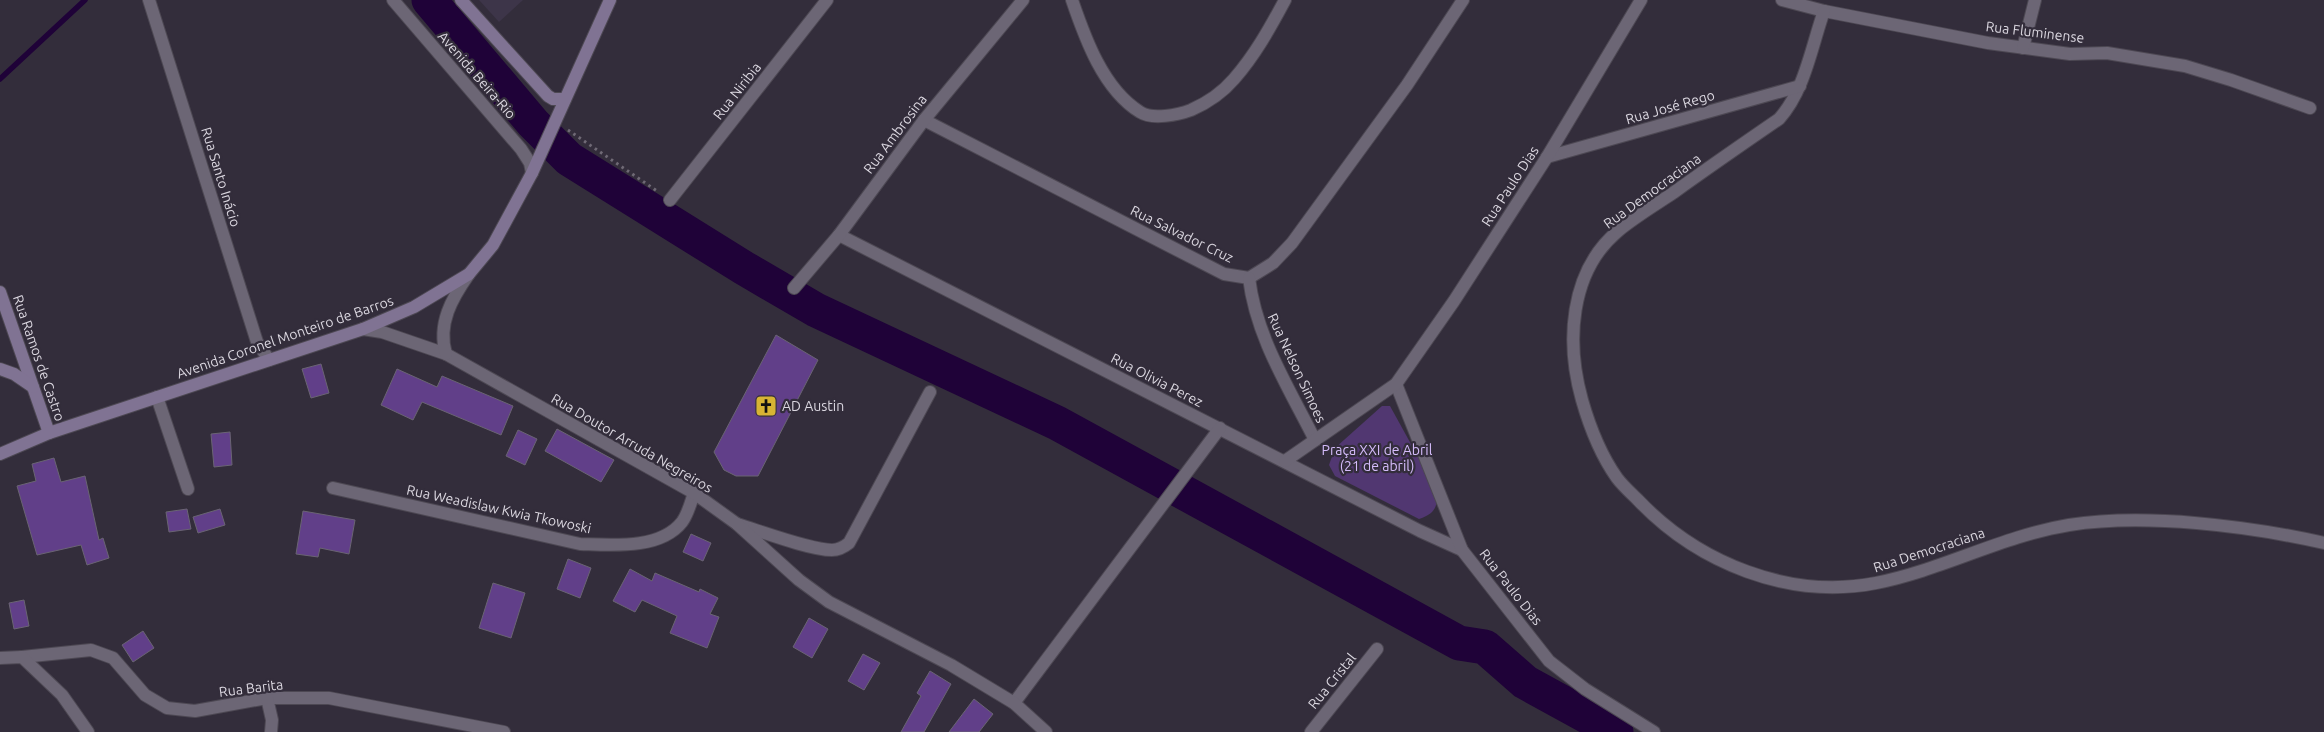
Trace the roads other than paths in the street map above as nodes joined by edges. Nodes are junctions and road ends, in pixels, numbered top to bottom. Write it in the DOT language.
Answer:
graph roads {
  1 [pos="149,0"];
  2 [pos="392,0"];
  3 [pos="461,0"];
  4 [pos="610,0"];
  5 [pos="827,0"];
  6 [pos="1023,0"];
  7 [pos="1072,0"];
  8 [pos="1285,0"];
  9 [pos="1462,0"];
  10 [pos="1641,0"];
  11 [pos="1782,0"];
  12 [pos="2035,0"];
  13 [pos="1824,11"];
  14 [pos="2023,48"];
  15 [pos="1800,86"];
  16 [pos="565,99"];
  17 [pos="2310,108"];
  18 [pos="924,120"];
  19 [pos="1547,157"];
  20 [pos="532,173"];
  21 [pos="670,200"];
  22 [pos="839,235"];
  23 [pos="469,274"];
  24 [pos="1249,278"];
  25 [pos="794,288"];
  26 [pos="0,292"];
  27 [pos="363,329"];
  28 [pos="446,354"];
  29 [pos="269,360"];
  30 [pos="0,369"];
  31 [pos="1396,384"];
  32 [pos="33,387"];
  33 [pos="930,392"];
  34 [pos="157,397"];
  35 [pos="1220,428"];
  36 [pos="49,433"];
  37 [pos="1315,440"];
  38 [pos="0,454"];
  39 [pos="1285,461"];
  40 [pos="334,488"];
  41 [pos="188,490"];
  42 [pos="694,493"];
  43 [pos="736,524"];
  44 [pos="2324,543"];
  45 [pos="1462,550"];
  46 [pos="1377,649"];
  47 [pos="22,657"];
  48 [pos="0,658"];
  49 [pos="268,698"];
  50 [pos="1014,703"];
  51 [pos="88,732"];
  52 [pos="271,732"];
  53 [pos="504,732"];
  54 [pos="1046,732"];
  55 [pos="1311,732"];
  56 [pos="1654,732"];
  1 -- 29 [label="street, Rua Santo Inácio"];
  2 -- 20 [label="street, Avenida Beira-Rio"];
  3 -- 16 [label="main road"];
  4 -- 16 [label="main road, Avenida Coronel Monteiro de Barros"];
  5 -- 21 [label="street, Rua Niribia"];
  6 -- 18 [label="street, Rua Ambrosina"];
  7 -- 8 [label="street"];
  9 -- 24 [label="street"];
  10 -- 19 [label="street, Rua Paulo Dias"];
  11 -- 13 [label="street, Rua Fluminense"];
  12 -- 14 [label="street"];
  13 -- 14 [label="street, Rua Fluminense"];
  13 -- 15 [label="street, Rua Democraciana"];
  14 -- 17 [label="street, Rua Fluminense"];
  15 -- 19 [label="street, Rua José Rego"];
  15 -- 44 [label="street, Rua Democraciana"];
  16 -- 20 [label="main road, Avenida Coronel Monteiro de Barros"];
  18 -- 22 [label="street, Rua Ambrosina"];
  18 -- 24 [label="street, Rua Salvador Cruz"];
  19 -- 31 [label="street, Rua Paulo Dias"];
  20 -- 23 [label="main road, Avenida Coronel Monteiro de Barros"];
  22 -- 25 [label="street, Rua Ambrosina"];
  22 -- 35 [label="street, Rua Olivia Perez"];
  23 -- 27 [label="main road, Avenida Coronel Monteiro de Barros"];
  23 -- 28 [label="street"];
  24 -- 37 [label="street, Rua Nelson Simoes"];
  26 -- 32 [label="main road, Rua Ramos de Castro"];
  27 -- 28 [label="street, Rua Doutor Arruda Negreiros"];
  27 -- 29 [label="main road, Avenida Coronel Monteiro de Barros"];
  28 -- 42 [label="street, Rua Doutor Arruda Negreiros"];
  29 -- 34 [label="main road, Avenida Coronel Monteiro de Barros"];
  30 -- 32 [label="main road"];
  31 -- 37 [label="street, Rua Paulo Dias"];
  31 -- 45 [label="street, Rua Paulo Dias"];
  32 -- 36 [label="main road, Rua Ramos de Castro"];
  33 -- 43 [label="street"];
  34 -- 36 [label="main road, Avenida Coronel Monteiro de Barros"];
  34 -- 41 [label="street"];
  35 -- 39 [label="street, Rua Olivia Perez"];
  35 -- 50 [label="street"];
  36 -- 38 [label="main road, Avenida Coronel Monteiro de Barros"];
  37 -- 39 [label="street, Rua Paulo Dias"];
  39 -- 45 [label="street, Rua Olivia Perez"];
  40 -- 42 [label="street, Rua Weadislaw Kwia Tkowoski"];
  42 -- 43 [label="street, Rua Doutor Arruda Negreiros"];
  43 -- 50 [label="street, Rua Doutor Arruda Negreiros"];
  45 -- 56 [label="street, Rua Paulo Dias"];
  46 -- 55 [label="street, Rua Cristal"];
  47 -- 48 [label="street, Rua Barita"];
  47 -- 49 [label="street, Rua Barita"];
  47 -- 51 [label="street"];
  49 -- 52 [label="street"];
  49 -- 53 [label="street, Rua Barita"];
  50 -- 54 [label="street, Rua Doutor Arruda Negreiros"];
}
